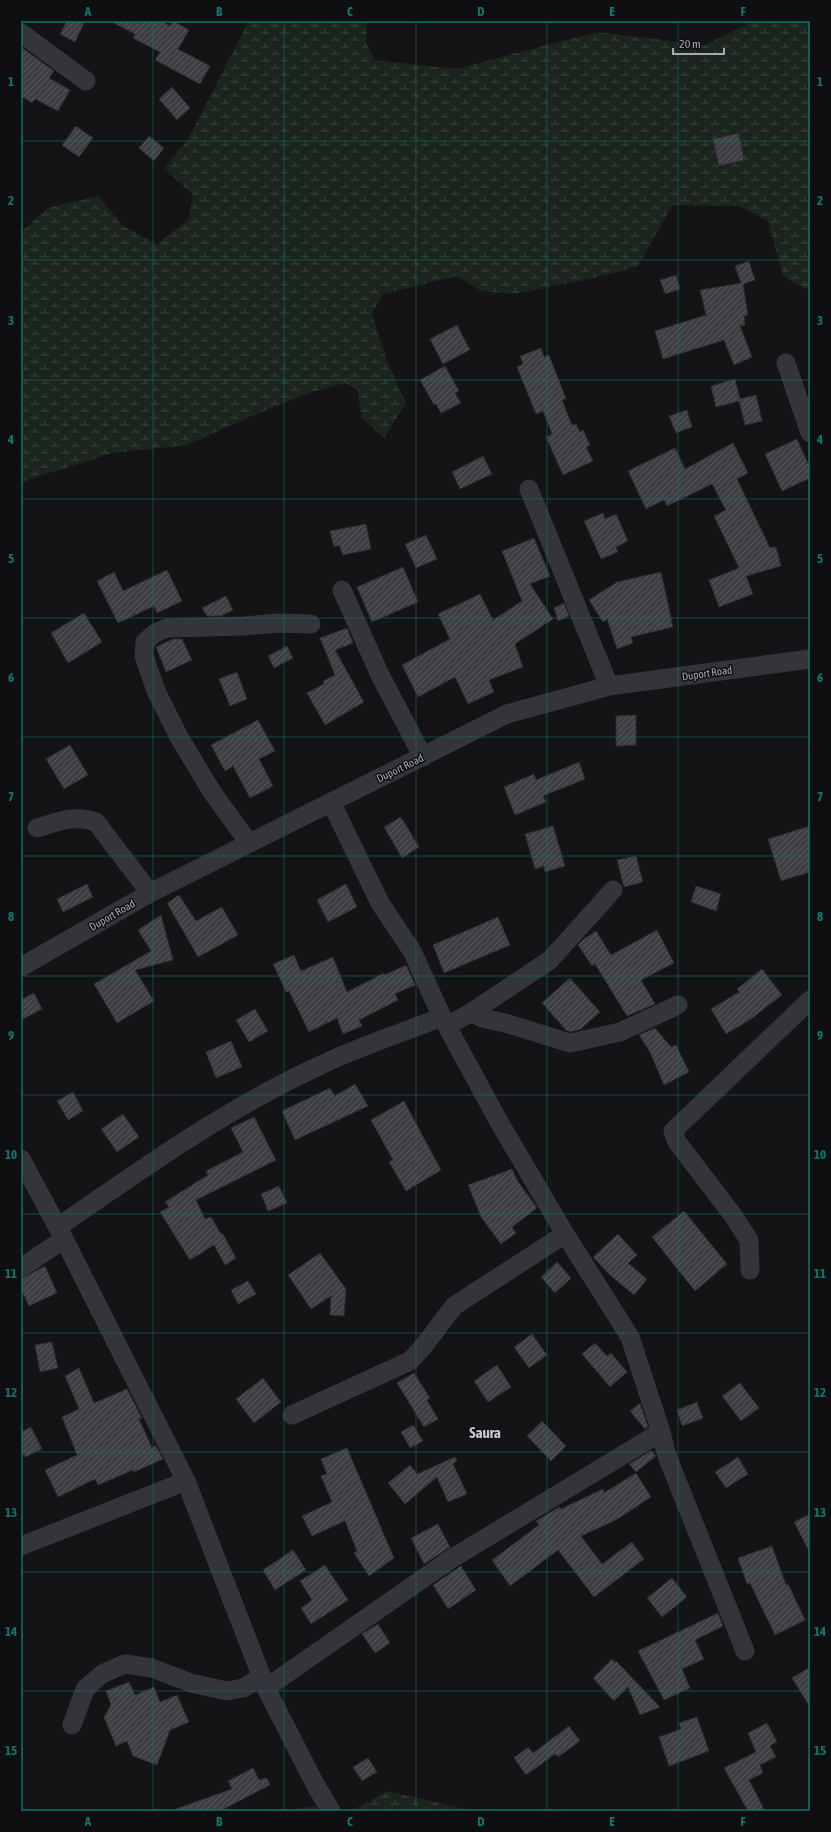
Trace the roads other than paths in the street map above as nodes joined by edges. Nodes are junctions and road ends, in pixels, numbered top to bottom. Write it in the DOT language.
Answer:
graph roads {
  1 [pos="21,33"];
  2 [pos="86,81"];
  3 [pos="786,363"];
  4 [pos="810,433"];
  5 [pos="529,489"];
  6 [pos="342,590"];
  7 [pos="311,624"];
  8 [pos="810,659"];
  9 [pos="609,686"];
  10 [pos="423,757"];
  11 [pos="332,802"];
  12 [pos="37,828"];
  13 [pos="249,843"];
  14 [pos="612,890"];
  15 [pos="150,893"];
  16 [pos="21,967"];
  17 [pos="810,1000"];
  18 [pos="678,1005"];
  19 [pos="472,1012"];
  20 [pos="444,1021"];
  21 [pos="21,1159"];
  22 [pos="61,1233"];
  23 [pos="565,1234"];
  24 [pos="21,1268"];
  25 [pos="750,1270"];
  26 [pos="292,1415"];
  27 [pos="661,1432"];
  28 [pos="186,1481"];
  29 [pos="21,1546"];
  30 [pos="745,1651"];
  31 [pos="264,1683"];
  32 [pos="72,1725"];
  33 [pos="331,1811"];
  1 -- 2 [label="street"];
  3 -- 4 [label="street"];
  5 -- 9 [label="street"];
  6 -- 10 [label="street"];
  7 -- 13 [label="street"];
  8 -- 9 [label="street, Duport Road"];
  9 -- 10 [label="street, Duport Road"];
  10 -- 11 [label="street, Duport Road"];
  11 -- 13 [label="street, Duport Road"];
  11 -- 20 [label="street"];
  12 -- 15 [label="street"];
  13 -- 15 [label="street, Duport Road"];
  14 -- 19 [label="street"];
  15 -- 16 [label="street, Duport Road"];
  17 -- 25 [label="street"];
  18 -- 19 [label="street"];
  19 -- 20 [label="street"];
  20 -- 22 [label="street"];
  20 -- 23 [label="street"];
  21 -- 22 [label="street"];
  22 -- 24 [label="street"];
  22 -- 28 [label="street"];
  23 -- 26 [label="street"];
  23 -- 27 [label="street"];
  27 -- 30 [label="street"];
  27 -- 31 [label="street"];
  28 -- 29 [label="street"];
  28 -- 31 [label="street"];
  31 -- 32 [label="street"];
  31 -- 33 [label="street"];
}
